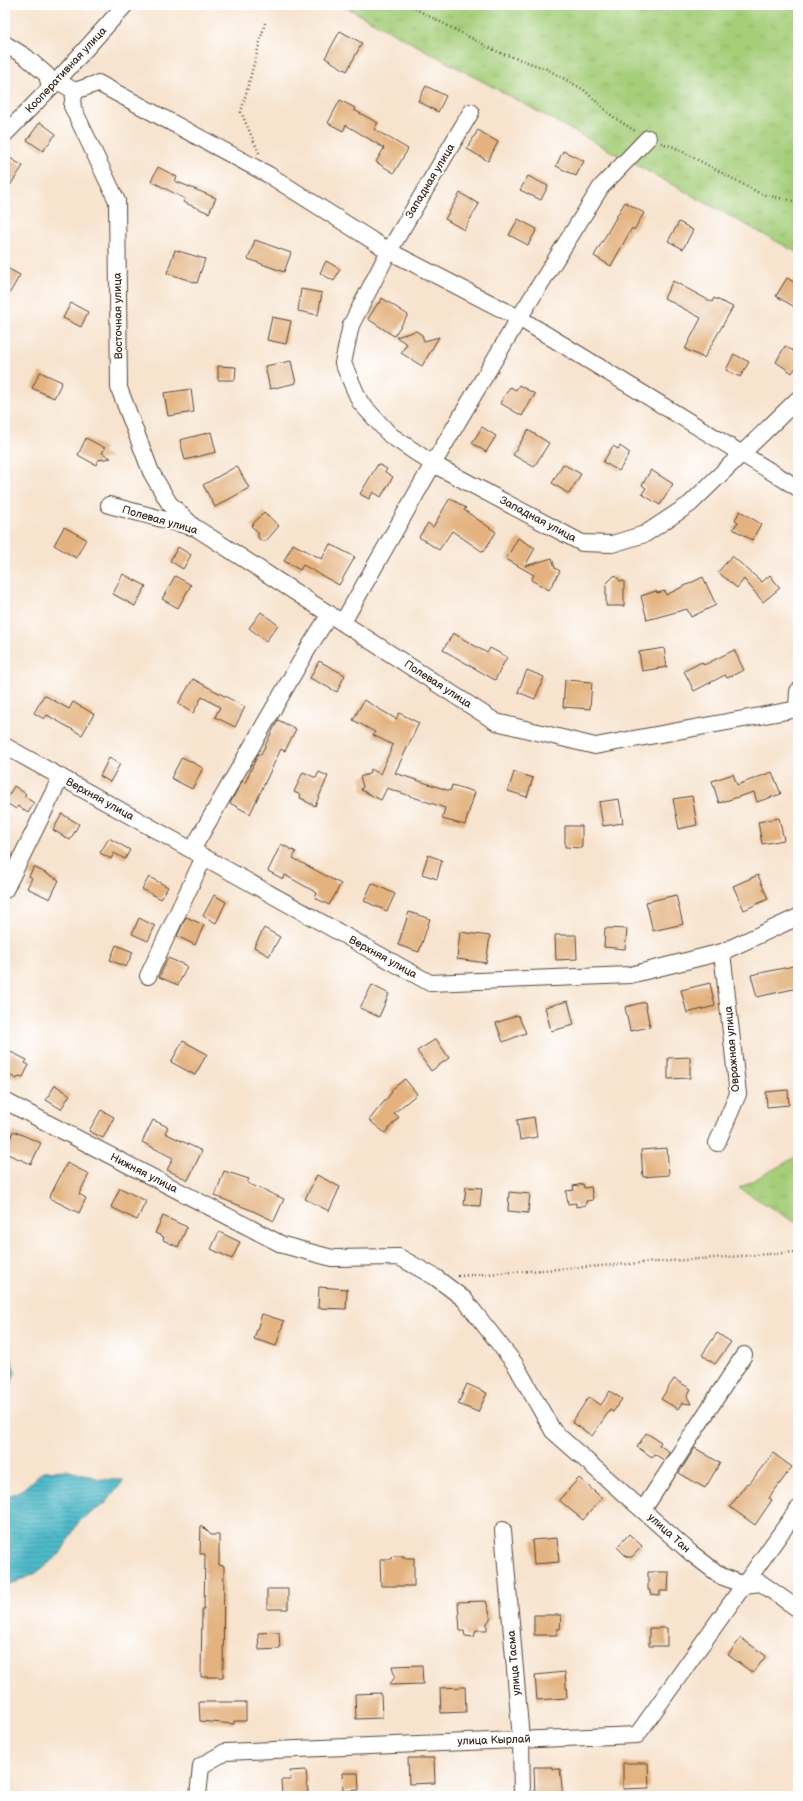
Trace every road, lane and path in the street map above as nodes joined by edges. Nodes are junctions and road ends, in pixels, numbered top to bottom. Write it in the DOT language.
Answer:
graph roads {
  1 [pos="125,5"];
  2 [pos="408,5"];
  3 [pos="265,23"];
  4 [pos="5,44"];
  5 [pos="498,52"];
  6 [pos="54,85"];
  7 [pos="75,91"];
  8 [pos="472,112"];
  9 [pos="5,134"];
  10 [pos="648,138"];
  11 [pos="260,154"];
  12 [pos="389,251"];
  13 [pos="519,318"];
  14 [pos="798,399"];
  15 [pos="740,454"];
  16 [pos="433,464"];
  17 [pos="798,488"];
  18 [pos="109,505"];
  19 [pos="196,528"];
  20 [pos="337,618"];
  21 [pos="798,691"];
  22 [pos="798,709"];
  23 [pos="5,746"];
  24 [pos="61,777"];
  25 [pos="198,853"];
  26 [pos="5,890"];
  27 [pos="798,917"];
  28 [pos="722,952"];
  29 [pos="148,976"];
  30 [pos="5,1101"];
  31 [pos="717,1143"];
  32 [pos="798,1252"];
  33 [pos="435,1278"];
  34 [pos="744,1355"];
  35 [pos="798,1509"];
  36 [pos="643,1510"];
  37 [pos="503,1530"];
  38 [pos="744,1586"];
  39 [pos="798,1609"];
  40 [pos="521,1739"];
  41 [pos="198,1796"];
  42 [pos="522,1796"];
  1 -- 6 [label="street, Кооперативная улица"];
  2 -- 5 [label="path"];
  3 -- 11 [label="path"];
  4 -- 6 [label="street"];
  6 -- 7 [label="street"];
  6 -- 9 [label="street, Кооперативная улица"];
  7 -- 12 [label="street"];
  7 -- 19 [label="street, Восточная улица"];
  8 -- 12 [label="street, Западная улица"];
  10 -- 13 [label="street"];
  12 -- 13 [label="street"];
  12 -- 16 [label="street, Западная улица"];
  13 -- 15 [label="street"];
  13 -- 16 [label="street"];
  14 -- 15 [label="street, Западная улица"];
  15 -- 16 [label="street, Западная улица"];
  15 -- 17 [label="street"];
  16 -- 20 [label="street"];
  18 -- 19 [label="street, Полевая улица"];
  19 -- 20 [label="street, Полевая улица"];
  20 -- 22 [label="street, Полевая улица"];
  20 -- 25 [label="street"];
  21 -- 22 [label="street"];
  23 -- 24 [label="street, Верхняя улица"];
  24 -- 25 [label="street, Верхняя улица"];
  24 -- 26 [label="street"];
  25 -- 28 [label="street, Верхняя улица"];
  25 -- 29 [label="street"];
  27 -- 28 [label="street, Верхняя улица"];
  28 -- 31 [label="street, Овражная улица"];
  30 -- 33 [label="street, Нижняя улица"];
  32 -- 33 [label="path"];
  33 -- 36 [label="street, улица Тан"];
  34 -- 36 [label="street"];
  35 -- 38 [label="street"];
  36 -- 38 [label="street, улица Тан"];
  37 -- 40 [label="street, улица Тасма"];
  38 -- 39 [label="street, улица Тан"];
  38 -- 40 [label="street, улица Кырлай"];
  40 -- 41 [label="street, улица Кырлай"];
  40 -- 42 [label="street, улица Тасма"];
}
